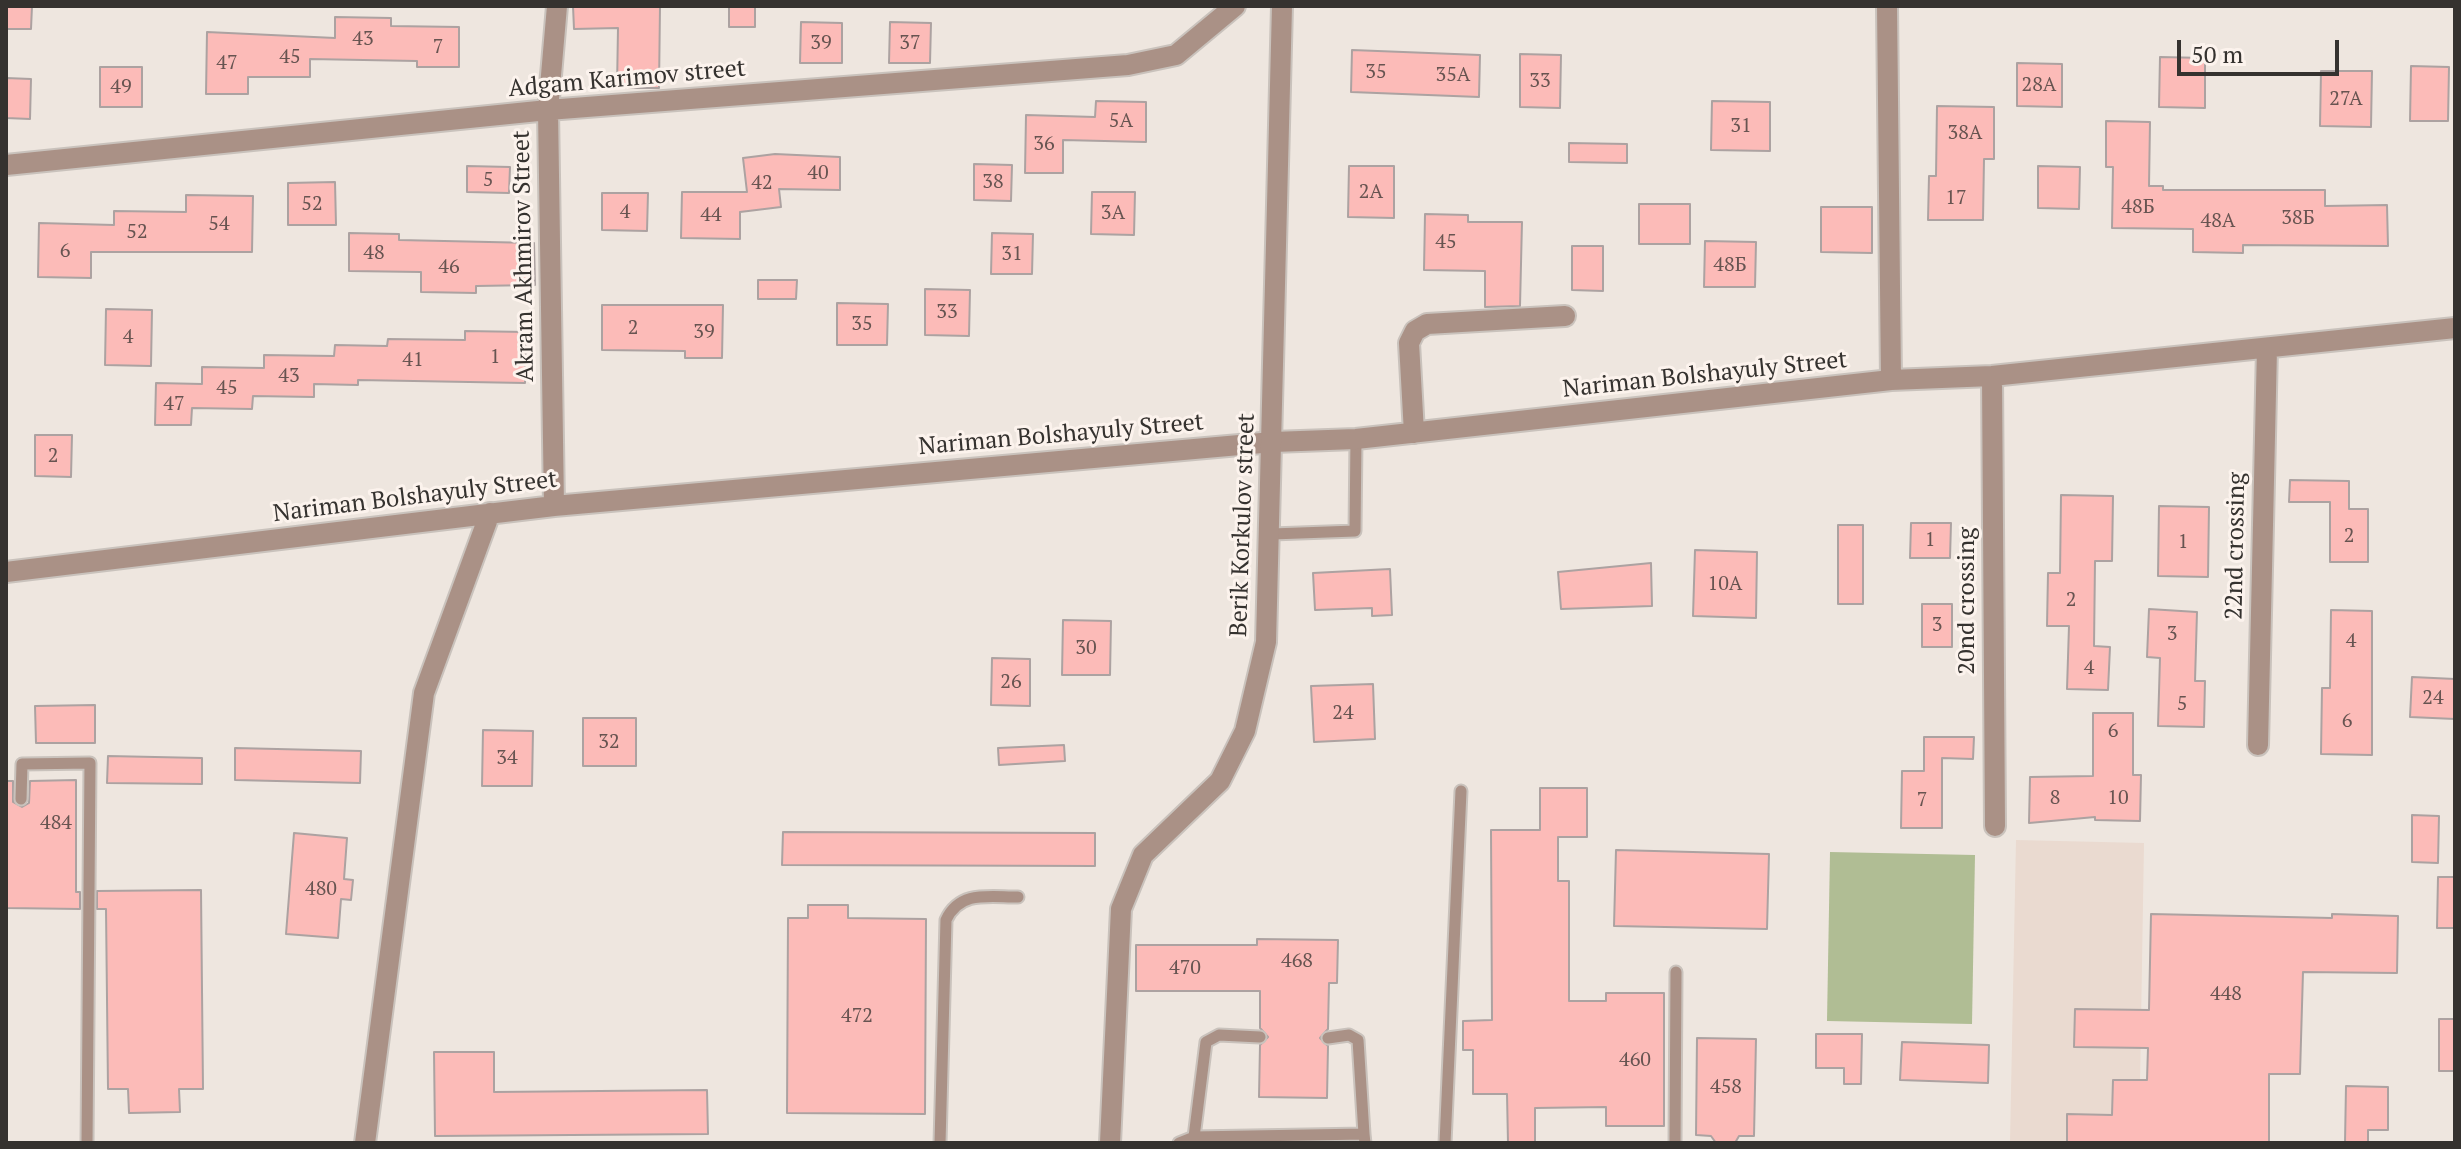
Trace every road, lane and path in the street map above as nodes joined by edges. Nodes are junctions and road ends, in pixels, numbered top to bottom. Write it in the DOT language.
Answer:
graph roads {
  1 [pos="557,6"];
  2 [pos="1233,6"];
  3 [pos="1282,6"];
  4 [pos="1887,6"];
  5 [pos="548,110"];
  6 [pos="6,165"];
  7 [pos="1565,316"];
  8 [pos="2455,328"];
  9 [pos="2267,348"];
  10 [pos="1992,376"];
  11 [pos="1891,380"];
  12 [pos="1414,433"];
  13 [pos="1356,439"];
  14 [pos="1273,442"];
  15 [pos="554,506"];
  16 [pos="490,513"];
  17 [pos="1272,534"];
  18 [pos="6,572"];
  19 [pos="2258,745"];
  20 [pos="1461,791"];
  21 [pos="21,799"];
  22 [pos="1995,826"];
  23 [pos="1018,897"];
  24 [pos="1676,972"];
  25 [pos="1260,1037"];
  26 [pos="1328,1038"];
  27 [pos="1194,1137"];
  28 [pos="1364,1138"];
  29 [pos="87,1143"];
  30 [pos="365,1143"];
  31 [pos="940,1143"];
  32 [pos="1110,1143"];
  33 [pos="1179,1143"];
  34 [pos="1445,1143"];
  35 [pos="1675,1143"];
  1 -- 5 [label="street, Akram Akhmirov Street"];
  2 -- 5 [label="street, Adgam Karimov street"];
  3 -- 14 [label="street, Berik Korkulov street"];
  4 -- 11 [label="street"];
  5 -- 6 [label="street, Adgam Karimov street"];
  5 -- 15 [label="street, Akram Akhmirov Street"];
  7 -- 12 [label="street"];
  8 -- 9 [label="street, Nariman Bolshayuly Street"];
  9 -- 10 [label="street, Nariman Bolshayuly Street"];
  9 -- 19 [label="street, 22nd crossing"];
  10 -- 11 [label="street, Nariman Bolshayuly Street"];
  10 -- 22 [label="street, 20nd crossing"];
  11 -- 12 [label="street, Nariman Bolshayuly Street"];
  12 -- 13 [label="street, Nariman Bolshayuly Street"];
  13 -- 14 [label="street, Nariman Bolshayuly Street"];
  13 -- 17 [label="lane"];
  14 -- 15 [label="street, Nariman Bolshayuly Street"];
  14 -- 17 [label="street, Berik Korkulov street"];
  15 -- 16 [label="street, Nariman Bolshayuly Street"];
  16 -- 18 [label="street, Nariman Bolshayuly Street"];
  16 -- 30 [label="street"];
  17 -- 32 [label="street, Berik Korkulov street"];
  20 -- 34 [label="lane"];
  21 -- 29 [label="lane"];
  23 -- 31 [label="lane"];
  24 -- 35 [label="lane"];
  25 -- 27 [label="lane"];
  26 -- 28 [label="lane"];
  27 -- 28 [label="lane"];
  27 -- 33 [label="lane"];
}
